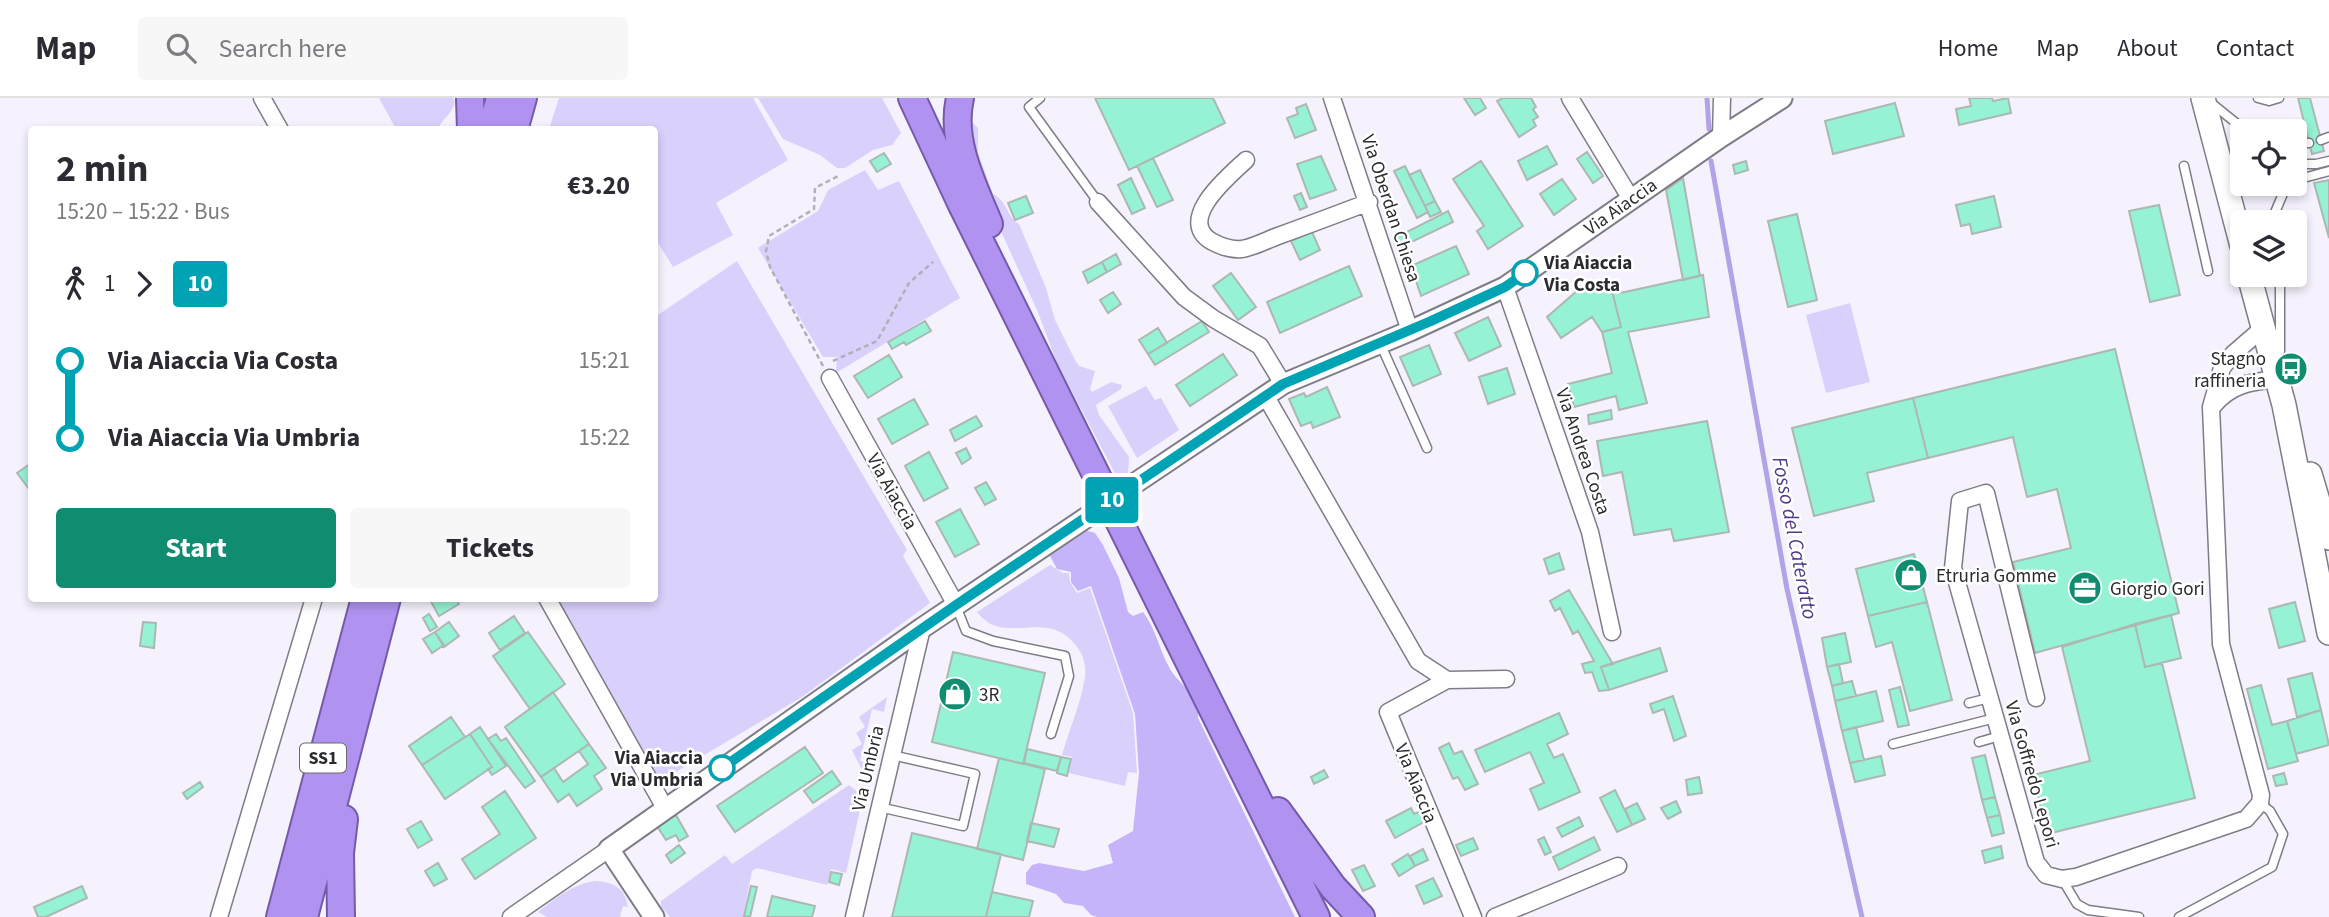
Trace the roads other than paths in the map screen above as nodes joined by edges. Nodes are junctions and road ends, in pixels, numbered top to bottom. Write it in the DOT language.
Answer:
graph roads {
  1 [pos="262,98"];
  2 [pos="470,98"];
  3 [pos="500,98"];
  4 [pos="523,98"];
  5 [pos="895,98"];
  6 [pos="912,98"];
  7 [pos="960,98"];
  8 [pos="1040,98"];
  9 [pos="1332,98"];
  10 [pos="1570,98"];
  11 [pos="1722,98"];
  12 [pos="1782,98"];
  13 [pos="2204,98"];
  14 [pos="2258,98"];
  15 [pos="2279,98"];
  16 [pos="2231,119"];
  17 [pos="278,126"];
  18 [pos="471,126"];
  19 [pos="492,126"];
  20 [pos="515,126"];
  21 [pos="1721,137"];
  22 [pos="1246,160"];
  23 [pos="2329,161"];
  24 [pos="2307,164"];
  25 [pos="2184,166"];
  26 [pos="2329,171"];
  27 [pos="2307,177"];
  28 [pos="1631,198"];
  29 [pos="1098,202"];
  30 [pos="1369,202"];
  31 [pos="961,203"];
  32 [pos="2233,210"];
  33 [pos="2208,271"];
  34 [pos="1505,287"];
  35 [pos="2252,287"];
  36 [pos="2280,287"];
  37 [pos="1023,325"];
  38 [pos="2263,328"];
  39 [pos="1410,331"];
  40 [pos="1380,343"];
  41 [pos="830,378"];
  42 [pos="2277,379"];
  43 [pos="1283,384"];
  44 [pos="1265,395"];
  45 [pos="2284,405"];
  46 [pos="2211,407"];
  47 [pos="2294,429"];
  48 [pos="1427,448"];
  49 [pos="1122,492"];
  50 [pos="1090,515"];
  51 [pos="2329,538"];
  52 [pos="313,602"];
  53 [pos="364,602"];
  54 [pos="386,602"];
  55 [pos="549,602"];
  56 [pos="956,605"];
  57 [pos="922,628"];
  58 [pos="1612,632"];
  59 [pos="2329,633"];
  60 [pos="1506,679"];
  61 [pos="1447,680"];
  62 [pos="1989,698"];
  63 [pos="2036,698"];
  64 [pos="1969,703"];
  65 [pos="1995,718"];
  66 [pos="352,733"];
  67 [pos="1051,734"];
  68 [pos="2000,736"];
  69 [pos="1979,742"];
  70 [pos="1230,744"];
  71 [pos="1893,744"];
  72 [pos="892,755"];
  73 [pos="2260,803"];
  74 [pos="880,807"];
  75 [pos="665,808"];
  76 [pos="609,849"];
  77 [pos="1618,866"];
  78 [pos="2062,879"];
  79 [pos="647,914"];
  80 [pos="219,917"];
  81 [pos="280,917"];
  82 [pos="304,917"];
  83 [pos="341,917"];
  84 [pos="511,917"];
  85 [pos="854,917"];
  86 [pos="1316,917"];
  87 [pos="1361,917"];
  88 [pos="1473,917"];
  89 [pos="1495,917"];
  90 [pos="2139,917"];
  91 [pos="2179,917"];
  1 -- 17 [label="street"];
  2 -- 18 [label="highway"];
  3 -- 19 [label="highway"];
  4 -- 20 [label="highway"];
  5 -- 31 [label="highway"];
  6 -- 31 [label="highway"];
  7 -- 37 [label="highway"];
  8 -- 29 [label="lane"];
  9 -- 30 [label="street, Via Oberdan Chiesa"];
  10 -- 28 [label="street"];
  11 -- 21 [label="street"];
  12 -- 21 [label="street, Via Aiaccia"];
  13 -- 16 [label="lane"];
  13 -- 32 [label="main road"];
  14 -- 15 [label="lane"];
  21 -- 28 [label="street, Via Aiaccia"];
  22 -- 30 [label="street"];
  23 -- 24 [label="lane"];
  25 -- 33 [label="lane"];
  26 -- 27 [label="lane"];
  28 -- 34 [label="street, Via Aiaccia"];
  29 -- 43 [label="street"];
  30 -- 39 [label="street, Via Oberdan Chiesa"];
  31 -- 37 [label="highway"];
  34 -- 39 [label="street, Via Aiaccia"];
  34 -- 58 [label="street, Via Andrea Costa"];
  35 -- 38 [label="main road"];
  36 -- 47 [label="lane"];
  37 -- 70 [label="highway"];
  38 -- 42 [label="main road"];
  38 -- 46 [label="street"];
  39 -- 40 [label="street, Via Aiaccia"];
  40 -- 43 [label="street, Via Aiaccia"];
  40 -- 48 [label="lane"];
  41 -- 56 [label="street, Via Aiaccia"];
  42 -- 45 [label="main road"];
  42 -- 46 [label="street"];
  43 -- 44 [label="street, Via Aiaccia"];
  44 -- 49 [label="street, Via Aiaccia"];
  44 -- 61 [label="street"];
  45 -- 47 [label="main road"];
  45 -- 59 [label="main road"];
  46 -- 73 [label="street"];
  47 -- 51 [label="main road"];
  50 -- 56 [label="street"];
  52 -- 80 [label="street"];
  53 -- 81 [label="highway, SS1"];
  54 -- 66 [label="highway, SS1"];
  55 -- 75 [label="street"];
  56 -- 57 [label="street"];
  56 -- 67 [label="lane"];
  57 -- 72 [label="street, Via Umbria"];
  57 -- 75 [label="street"];
  60 -- 61 [label="street, Via Aiaccia"];
  61 -- 88 [label="street, Via Aiaccia"];
  62 -- 63 [label="street, Via Goffredo Lepori"];
  62 -- 64 [label="lane"];
  62 -- 65 [label="street, Via Goffredo Lepori"];
  65 -- 68 [label="street, Via Goffredo Lepori"];
  65 -- 71 [label="lane"];
  66 -- 82 [label="highway, SS1"];
  66 -- 83 [label="highway"];
  68 -- 69 [label="lane"];
  68 -- 78 [label="street, Via Goffredo Lepori"];
  70 -- 86 [label="highway"];
  70 -- 87 [label="highway"];
  72 -- 74 [label="street, Via Umbria"];
  72 -- 74 [label="lane"];
  73 -- 78 [label="street"];
  73 -- 91 [label="lane"];
  74 -- 85 [label="street, Via Umbria"];
  75 -- 76 [label="street"];
  76 -- 79 [label="street"];
  76 -- 84 [label="street"];
  77 -- 89 [label="street"];
  78 -- 90 [label="lane"];
}
